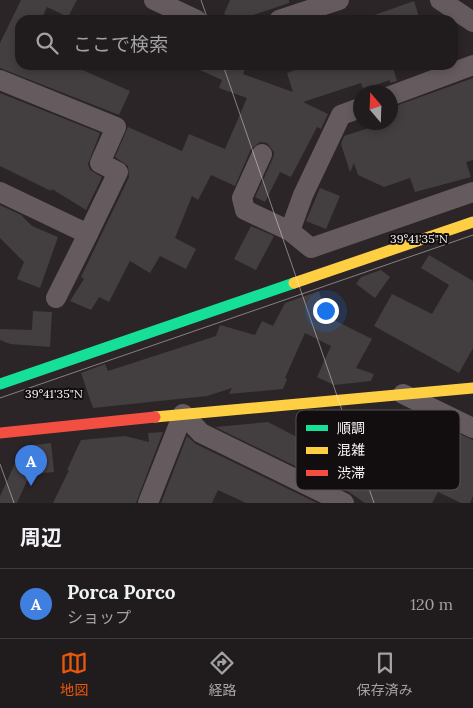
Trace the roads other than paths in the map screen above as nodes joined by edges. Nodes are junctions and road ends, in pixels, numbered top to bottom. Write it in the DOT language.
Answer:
graph roads {
  1 [pos="154,0"];
  2 [pos="339,0"];
  3 [pos="440,0"];
  4 [pos="187,15"];
  5 [pos="295,15"];
  6 [pos="473,22"];
  7 [pos="473,65"];
  8 [pos="0,80"];
  9 [pos="398,93"];
  10 [pos="353,111"];
  11 [pos="262,154"];
  12 [pos="0,192"];
  13 [pos="473,192"];
  14 [pos="473,222"];
  15 [pos="290,231"];
  16 [pos="88,234"];
  17 [pos="56,298"];
  18 [pos="0,384"];
  19 [pos="473,388"];
  20 [pos="403,394"];
  21 [pos="436,410"];
  22 [pos="183,414"];
  23 [pos="460,422"];
  24 [pos="473,428"];
  25 [pos="0,433"];
  26 [pos="296,480"];
  27 [pos="317,490"];
  28 [pos="148,503"];
  29 [pos="344,503"];
  1 -- 4 [label="street"];
  2 -- 5 [label="street"];
  3 -- 6 [label="street"];
  7 -- 9 [label="street"];
  8 -- 16 [label="street"];
  10 -- 15 [label="street"];
  11 -- 15 [label="street"];
  12 -- 16 [label="street"];
  13 -- 15 [label="street"];
  14 -- 18 [label="street"];
  16 -- 17 [label="street"];
  19 -- 20 [label="street"];
  20 -- 21 [label="street"];
  20 -- 22 [label="street"];
  22 -- 25 [label="street"];
  22 -- 26 [label="street"];
  22 -- 28 [label="street"];
  23 -- 24 [label="street"];
  27 -- 29 [label="street"];
}
